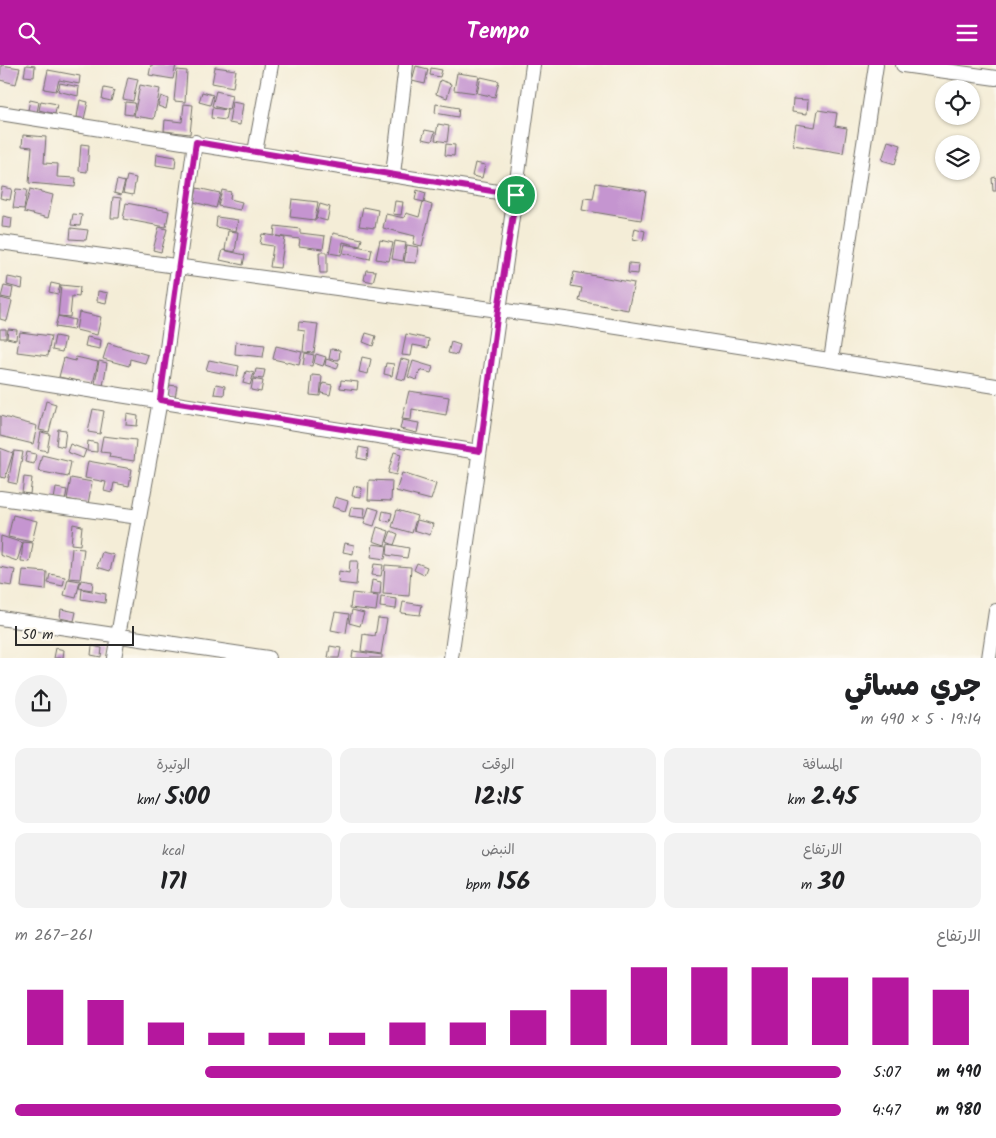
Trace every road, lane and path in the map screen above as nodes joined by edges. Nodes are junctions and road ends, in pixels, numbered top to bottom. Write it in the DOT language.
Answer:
graph roads {
  1 [pos="272,65"];
  2 [pos="406,65"];
  3 [pos="533,65"];
  4 [pos="876,65"];
  5 [pos="903,65"];
  6 [pos="996,78"];
  7 [pos="0,113"];
  8 [pos="196,142"];
  9 [pos="255,152"];
  10 [pos="393,175"];
  11 [pos="516,195"];
  12 [pos="0,243"];
  13 [pos="178,267"];
  14 [pos="498,310"];
  15 [pos="831,360"];
  16 [pos="0,376"];
  17 [pos="996,386"];
  18 [pos="160,400"];
  19 [pos="480,451"];
  20 [pos="0,498"];
  21 [pos="139,517"];
  22 [pos="996,611"];
  23 [pos="0,618"];
  24 [pos="995,628"];
  25 [pos="118,635"];
  26 [pos="114,658"];
  27 [pos="268,658"];
  28 [pos="451,658"];
  29 [pos="989,658"];
  1 -- 9 [label="street"];
  2 -- 10 [label="street"];
  3 -- 11 [label="street"];
  4 -- 15 [label="street"];
  5 -- 6 [label="street"];
  7 -- 8 [label="street"];
  8 -- 9 [label="street"];
  8 -- 13 [label="street"];
  9 -- 10 [label="street"];
  10 -- 11 [label="street"];
  11 -- 14 [label="street"];
  12 -- 13 [label="street"];
  13 -- 14 [label="street"];
  13 -- 18 [label="street"];
  14 -- 15 [label="street"];
  14 -- 19 [label="street"];
  15 -- 17 [label="street"];
  16 -- 18 [label="street"];
  18 -- 19 [label="street"];
  18 -- 21 [label="street"];
  19 -- 28 [label="street"];
  20 -- 21 [label="street"];
  21 -- 25 [label="street"];
  22 -- 24 [label="street"];
  23 -- 25 [label="street"];
  24 -- 29 [label="street"];
  25 -- 26 [label="street"];
  25 -- 27 [label="street"];
}
